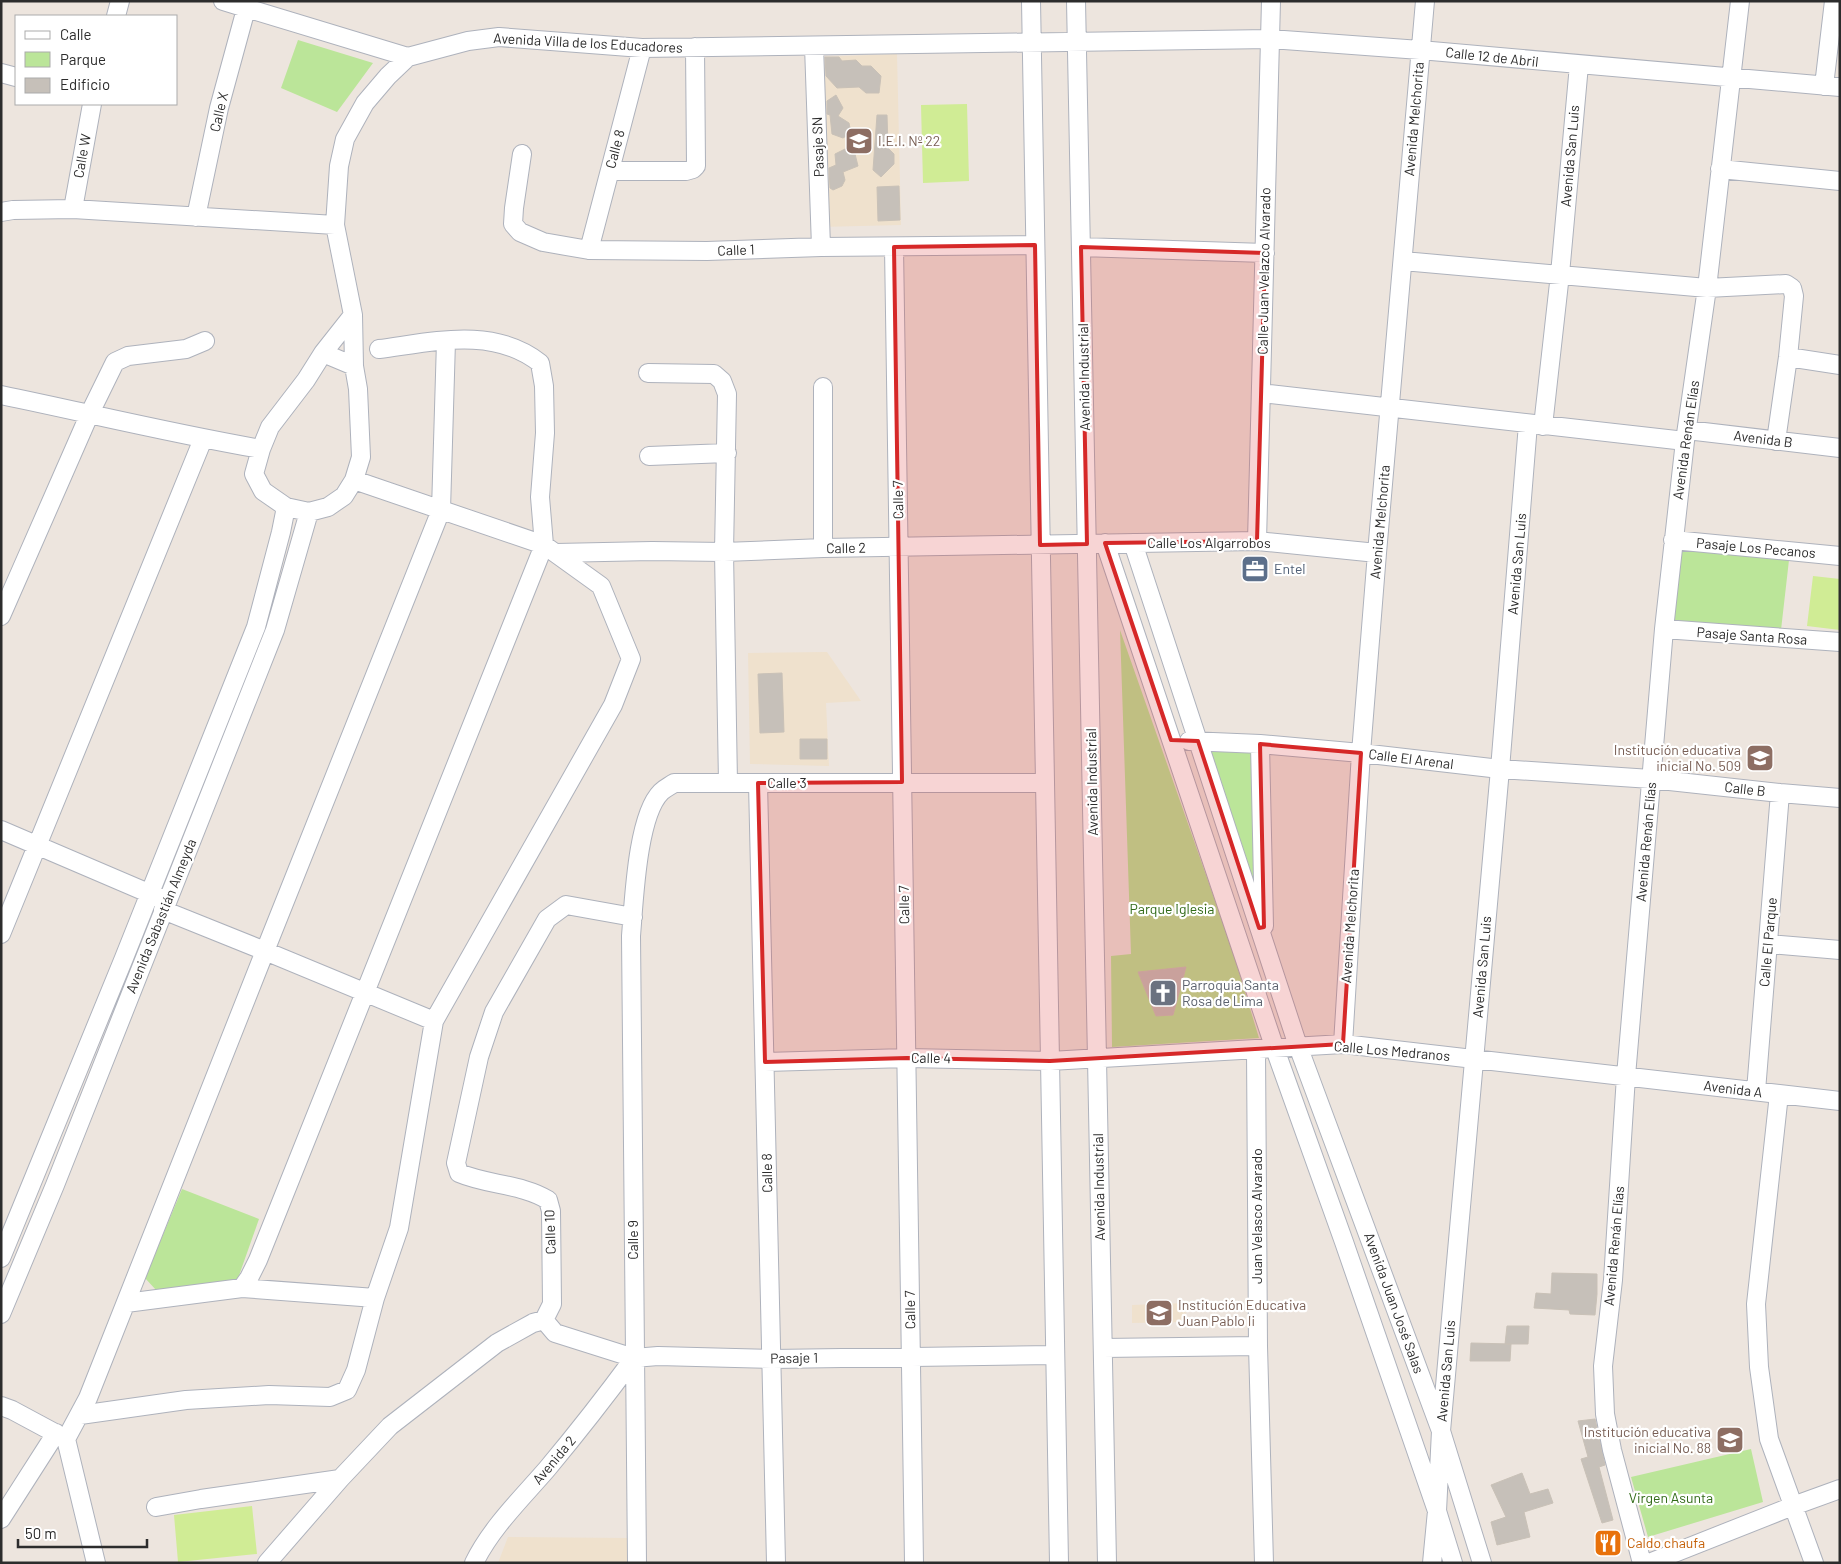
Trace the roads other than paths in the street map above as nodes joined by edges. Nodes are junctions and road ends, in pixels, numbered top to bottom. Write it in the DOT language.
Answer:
graph roads {
  1 [pos="120,1"];
  2 [pos="223,1"];
  3 [pos="1031,1"];
  4 [pos="1076,1"];
  5 [pos="1271,1"];
  6 [pos="1425,1"];
  7 [pos="1740,1"];
  8 [pos="1834,1"];
  9 [pos="246,9"];
  10 [pos="116,15"];
  11 [pos="1270,39"];
  12 [pos="1054,41"];
  13 [pos="1077,41"];
  14 [pos="1032,42"];
  15 [pos="814,46"];
  16 [pos="696,47"];
  17 [pos="642,48"];
  18 [pos="1420,50"];
  19 [pos="408,57"];
  20 [pos="1579,65"];
  21 [pos="1,73"];
  22 [pos="1730,77"];
  23 [pos="15,78"];
  24 [pos="1832,86"];
  25 [pos="92,105"];
  26 [pos="522,154"];
  27 [pos="1720,169"];
  28 [pos="610,170"];
  29 [pos="1840,181"];
  30 [pos="73,209"];
  31 [pos="1,212"];
  32 [pos="196,217"];
  33 [pos="335,226"];
  34 [pos="1035,245"];
  35 [pos="822,247"];
  36 [pos="894,247"];
  37 [pos="1081,247"];
  38 [pos="589,250"];
  39 [pos="1265,253"];
  40 [pos="1403,260"];
  41 [pos="1560,274"];
  42 [pos="1707,288"];
  43 [pos="353,315"];
  44 [pos="205,341"];
  45 [pos="446,341"];
  46 [pos="379,349"];
  47 [pos="323,354"];
  48 [pos="1788,357"];
  49 [pos="1840,365"];
  50 [pos="354,366"];
  51 [pos="648,373"];
  52 [pos="823,387"];
  53 [pos="1261,393"];
  54 [pos="1,395"];
  55 [pos="1390,408"];
  56 [pos="90,413"];
  57 [pos="1535,425"];
  58 [pos="1686,435"];
  59 [pos="203,439"];
  60 [pos="1776,441"];
  61 [pos="1840,448"];
  62 [pos="261,449"];
  63 [pos="727,453"];
  64 [pos="649,456"];
  65 [pos="354,480"];
  66 [pos="286,507"];
  67 [pos="441,510"];
  68 [pos="309,512"];
  69 [pos="1673,540"];
  70 [pos="1257,541"];
  71 [pos="1133,543"];
  72 [pos="1040,544"];
  73 [pos="1087,544"];
  74 [pos="1105,544"];
  75 [pos="899,547"];
  76 [pos="824,548"];
  77 [pos="550,549"];
  78 [pos="724,552"];
  79 [pos="1377,553"];
  80 [pos="1840,556"];
  81 [pos="1,616"];
  82 [pos="1664,629"];
  83 [pos="1840,642"];
  84 [pos="1171,740"];
  85 [pos="1198,741"];
  86 [pos="1260,744"];
  87 [pos="1362,753"];
  88 [pos="1500,769"];
  89 [pos="1651,779"];
  90 [pos="902,782"];
  91 [pos="728,783"];
  92 [pos="758,783"];
  93 [pos="1045,783"];
  94 [pos="1780,793"];
  95 [pos="1840,798"];
  96 [pos="1,830"];
  97 [pos="37,846"];
  98 [pos="149,894"];
  99 [pos="165,905"];
  100 [pos="633,916"];
  101 [pos="1,934"];
  102 [pos="1768,944"];
  103 [pos="1264,945"];
  104 [pos="265,950"];
  105 [pos="1840,950"];
  106 [pos="366,993"];
  107 [pos="434,1021"];
  108 [pos="1343,1044"];
  109 [pos="1298,1046"];
  110 [pos="1275,1049"];
  111 [pos="1256,1050"];
  112 [pos="907,1058"];
  113 [pos="1097,1058"];
  114 [pos="1474,1059"];
  115 [pos="1050,1061"];
  116 [pos="765,1062"];
  117 [pos="1626,1076"];
  118 [pos="1756,1092"];
  119 [pos="1779,1094"];
  120 [pos="1840,1101"];
  121 [pos="1368,1232"];
  122 [pos="1344,1242"];
  123 [pos="1,1258"];
  124 [pos="242,1288"];
  125 [pos="376,1298"];
  126 [pos="126,1303"];
  127 [pos="1,1314"];
  128 [pos="544,1320"];
  129 [pos="1258,1346"];
  130 [pos="1103,1348"];
  131 [pos="1055,1355"];
  132 [pos="911,1356"];
  133 [pos="634,1358"];
  134 [pos="772,1359"];
  135 [pos="1,1406"];
  136 [pos="80,1415"];
  137 [pos="1441,1431"];
  138 [pos="61,1436"];
  139 [pos="340,1479"];
  140 [pos="1840,1489"];
  141 [pos="1793,1506"];
  142 [pos="156,1507"];
  143 [pos="1437,1511"];
  144 [pos="1,1519"];
  145 [pos="96,1563"];
  146 [pos="267,1563"];
  147 [pos="474,1563"];
  148 [pos="637,1563"];
  149 [pos="776,1563"];
  150 [pos="914,1563"];
  151 [pos="1059,1563"];
  152 [pos="1107,1563"];
  153 [pos="1264,1563"];
  154 [pos="1432,1563"];
  155 [pos="1453,1563"];
  156 [pos="1482,1563"];
  157 [pos="1642,1563"];
  158 [pos="1649,1563"];
  159 [pos="1814,1563"];
  1 -- 10 [label="street"];
  2 -- 9 [label="street"];
  3 -- 14 [label="street"];
  4 -- 13 [label="street, Avenida Industrial"];
  5 -- 11 [label="street, Calle Juan Velazco Alvarado"];
  6 -- 18 [label="street, Avenida Melchorita"];
  7 -- 22 [label="street, Avenida Renán Elías"];
  8 -- 24 [label="street"];
  9 -- 19 [label="street"];
  9 -- 32 [label="street, Calle X"];
  11 -- 13 [label="street, Calle 12 de Abril"];
  11 -- 18 [label="street, Calle 12 de Abril"];
  11 -- 39 [label="street, Calle Juan Velazco Alvarado"];
  12 -- 13 [label="street, Calle 12 de Abril"];
  12 -- 14 [label="street, Avenida Villa de los Educadores"];
  13 -- 37 [label="street, Avenida Industrial"];
  14 -- 15 [label="street, Avenida Villa de los Educadores"];
  14 -- 34 [label="street"];
  15 -- 16 [label="street, Avenida Villa de los Educadores"];
  15 -- 35 [label="street, Pasaje SN"];
  16 -- 17 [label="street, Avenida Villa de los Educadores"];
  16 -- 28 [label="street"];
  17 -- 19 [label="street, Avenida Villa de los Educadores"];
  17 -- 28 [label="street, Calle 8"];
  18 -- 20 [label="street, Calle 12 de Abril"];
  18 -- 40 [label="street, Avenida Melchorita"];
  19 -- 33 [label="street"];
  20 -- 22 [label="street, Calle 12 de Abril"];
  20 -- 41 [label="street, Avenida San Luis"];
  21 -- 23 [label="street"];
  22 -- 24 [label="street, Calle 12 de Abril"];
  22 -- 27 [label="street, Avenida Renán Elías"];
  25 -- 30 [label="street, Calle W"];
  26 -- 38 [label="street, Calle 1"];
  27 -- 29 [label="street"];
  27 -- 42 [label="street, Avenida Renán Elías"];
  28 -- 38 [label="street, Calle 8"];
  30 -- 31 [label="street"];
  30 -- 32 [label="street"];
  32 -- 33 [label="street"];
  33 -- 43 [label="street"];
  34 -- 36 [label="street, Calle 1"];
  34 -- 72 [label="street"];
  35 -- 36 [label="street, Calle 1"];
  35 -- 38 [label="street, Calle 1"];
  36 -- 75 [label="street, Calle 7"];
  37 -- 39 [label="street"];
  37 -- 73 [label="street, Avenida Industrial"];
  39 -- 53 [label="street, Calle Juan Velazco Alvarado"];
  40 -- 41 [label="street"];
  40 -- 55 [label="street, Avenida Melchorita"];
  41 -- 42 [label="street"];
  41 -- 57 [label="street, Avenida San Luis"];
  42 -- 48 [label="street"];
  42 -- 58 [label="street, Avenida Renán Elías"];
  43 -- 47 [label="street"];
  43 -- 50 [label="street"];
  44 -- 56 [label="street"];
  45 -- 46 [label="street"];
  45 -- 67 [label="street"];
  45 -- 77 [label="street"];
  47 -- 50 [label="street"];
  47 -- 62 [label="street"];
  48 -- 49 [label="street"];
  48 -- 60 [label="street"];
  50 -- 65 [label="street"];
  51 -- 63 [label="street"];
  52 -- 76 [label="street"];
  53 -- 55 [label="street, Avenida B"];
  53 -- 70 [label="street, Calle Juan Velazco Alvarado"];
  54 -- 56 [label="street"];
  55 -- 57 [label="street, Avenida B"];
  55 -- 79 [label="street, Avenida Melchorita"];
  56 -- 59 [label="street"];
  56 -- 81 [label="street"];
  57 -- 58 [label="street, Avenida B"];
  57 -- 88 [label="street, Avenida San Luis"];
  58 -- 60 [label="street, Avenida B"];
  58 -- 69 [label="street, Avenida Renán Elías"];
  59 -- 62 [label="street"];
  59 -- 97 [label="street"];
  60 -- 61 [label="street, Avenida B"];
  62 -- 66 [label="street"];
  63 -- 64 [label="street"];
  63 -- 78 [label="street"];
  65 -- 67 [label="street"];
  65 -- 68 [label="street"];
  66 -- 68 [label="street"];
  66 -- 98 [label="street, Avenida Sabastián Almeyda"];
  67 -- 77 [label="street"];
  67 -- 104 [label="street"];
  68 -- 99 [label="street, Avenida Sabastián Almeyda"];
  69 -- 80 [label="street, Pasaje Los Pecanos"];
  69 -- 82 [label="street, Avenida Renán Elías"];
  70 -- 71 [label="street, Calle Los Algarrobos"];
  70 -- 79 [label="street, Calle Los Algarrobos"];
  71 -- 74 [label="street, Calle Los Algarrobos"];
  71 -- 85 [label="street, Avenida Juan José Salas"];
  72 -- 73 [label="street, Calle Los Algarrobos"];
  72 -- 75 [label="street, Calle 2"];
  72 -- 93 [label="street"];
  73 -- 74 [label="street, Calle Los Algarrobos"];
  73 -- 113 [label="street, Avenida Industrial"];
  74 -- 84 [label="street, Avenida Juan José Salas"];
  75 -- 76 [label="street, Calle 2"];
  75 -- 90 [label="street, Calle 7"];
  76 -- 78 [label="street, Calle 2"];
  77 -- 78 [label="street, Calle 2"];
  77 -- 106 [label="street"];
  77 -- 107 [label="street"];
  78 -- 91 [label="street"];
  79 -- 87 [label="street, Avenida Melchorita"];
  82 -- 83 [label="street, Pasaje Santa Rosa"];
  82 -- 89 [label="street, Avenida Renán Elías"];
  84 -- 85 [label="street, Calle El Arenal"];
  84 -- 110 [label="street, Avenida Juan José Salas"];
  85 -- 86 [label="street, Calle El Arenal"];
  85 -- 103 [label="street, Avenida Juan José Salas"];
  86 -- 87 [label="street, Calle El Arenal"];
  86 -- 103 [label="street"];
  87 -- 88 [label="street, Calle El Arenal"];
  87 -- 108 [label="street, Avenida Melchorita"];
  88 -- 89 [label="street, Calle El Arenal"];
  88 -- 114 [label="street, Avenida San Luis"];
  89 -- 94 [label="street, Calle B"];
  89 -- 117 [label="street, Avenida Renán Elías"];
  90 -- 92 [label="street, Calle 3"];
  90 -- 93 [label="street, Calle 3"];
  90 -- 112 [label="street, Calle 7"];
  91 -- 92 [label="street, Calle 3"];
  91 -- 100 [label="street, Calle 3"];
  92 -- 116 [label="street, Calle 8"];
  93 -- 115 [label="street"];
  94 -- 95 [label="street, Calle B"];
  94 -- 102 [label="street, Calle El Parque"];
  96 -- 97 [label="street"];
  97 -- 98 [label="street"];
  97 -- 101 [label="street"];
  98 -- 99 [label="street"];
  98 -- 123 [label="street, Avenida Sabastián Almeyda"];
  99 -- 104 [label="street"];
  99 -- 127 [label="street, Avenida Sabastián Almeyda"];
  100 -- 128 [label="street, Calle 10"];
  100 -- 133 [label="street, Calle 9"];
  102 -- 105 [label="street"];
  102 -- 118 [label="street, Calle El Parque"];
  103 -- 109 [label="street, Avenida Juan José Salas"];
  104 -- 106 [label="street"];
  104 -- 126 [label="street"];
  106 -- 107 [label="street"];
  106 -- 124 [label="street"];
  107 -- 125 [label="street"];
  108 -- 109 [label="street, Calle Los Medranos"];
  108 -- 114 [label="street, Calle Los Medranos"];
  109 -- 110 [label="street, Calle Los Medranos"];
  109 -- 121 [label="street, Avenida Juan José Salas"];
  110 -- 111 [label="street, Calle Los Medranos"];
  110 -- 122 [label="street, Avenida Juan José Salas"];
  111 -- 113 [label="street, Calle Los Medranos"];
  111 -- 129 [label="street, Juan Velasco Alvarado"];
  112 -- 115 [label="street, Calle 4"];
  112 -- 116 [label="street, Calle 4"];
  112 -- 132 [label="street, Calle 7"];
  113 -- 115 [label="street, Calle 4"];
  113 -- 130 [label="street, Avenida Industrial"];
  114 -- 117 [label="street, Calle Los Medranos"];
  114 -- 137 [label="street, Avenida San Luis"];
  115 -- 131 [label="street"];
  116 -- 134 [label="street, Calle 8"];
  117 -- 118 [label="street, Avenida A"];
  117 -- 157 [label="street, Avenida Renán Elías"];
  118 -- 119 [label="street, Avenida A"];
  119 -- 120 [label="street, Avenida A"];
  119 -- 141 [label="street"];
  121 -- 122 [label="street"];
  121 -- 137 [label="street, Avenida Juan José Salas"];
  122 -- 143 [label="street, Avenida Juan José Salas"];
  124 -- 125 [label="street"];
  124 -- 126 [label="street"];
  125 -- 136 [label="street"];
  126 -- 136 [label="street"];
  128 -- 133 [label="street, Pasaje 1"];
  128 -- 139 [label="street"];
  129 -- 130 [label="street"];
  129 -- 153 [label="street, Juan Velasco Alvarado"];
  130 -- 152 [label="street, Avenida Industrial"];
  131 -- 132 [label="street, Pasaje 1"];
  131 -- 151 [label="street"];
  132 -- 134 [label="street, Pasaje 1"];
  132 -- 150 [label="street, Calle 7"];
  133 -- 134 [label="street, Pasaje 1"];
  133 -- 147 [label="street, Avenida 2"];
  133 -- 148 [label="street, Calle 9"];
  134 -- 149 [label="street, Calle 8"];
  135 -- 138 [label="street"];
  136 -- 138 [label="street"];
  137 -- 143 [label="street, Avenida San Luis"];
  137 -- 156 [label="street, Avenida Juan José Salas"];
  138 -- 144 [label="street"];
  138 -- 145 [label="street"];
  139 -- 142 [label="street"];
  139 -- 146 [label="street"];
  140 -- 141 [label="street"];
  141 -- 158 [label="street"];
  141 -- 159 [label="street"];
  143 -- 154 [label="street, Avenida San Luis"];
  143 -- 155 [label="street, Avenida Juan José Salas"];
}
